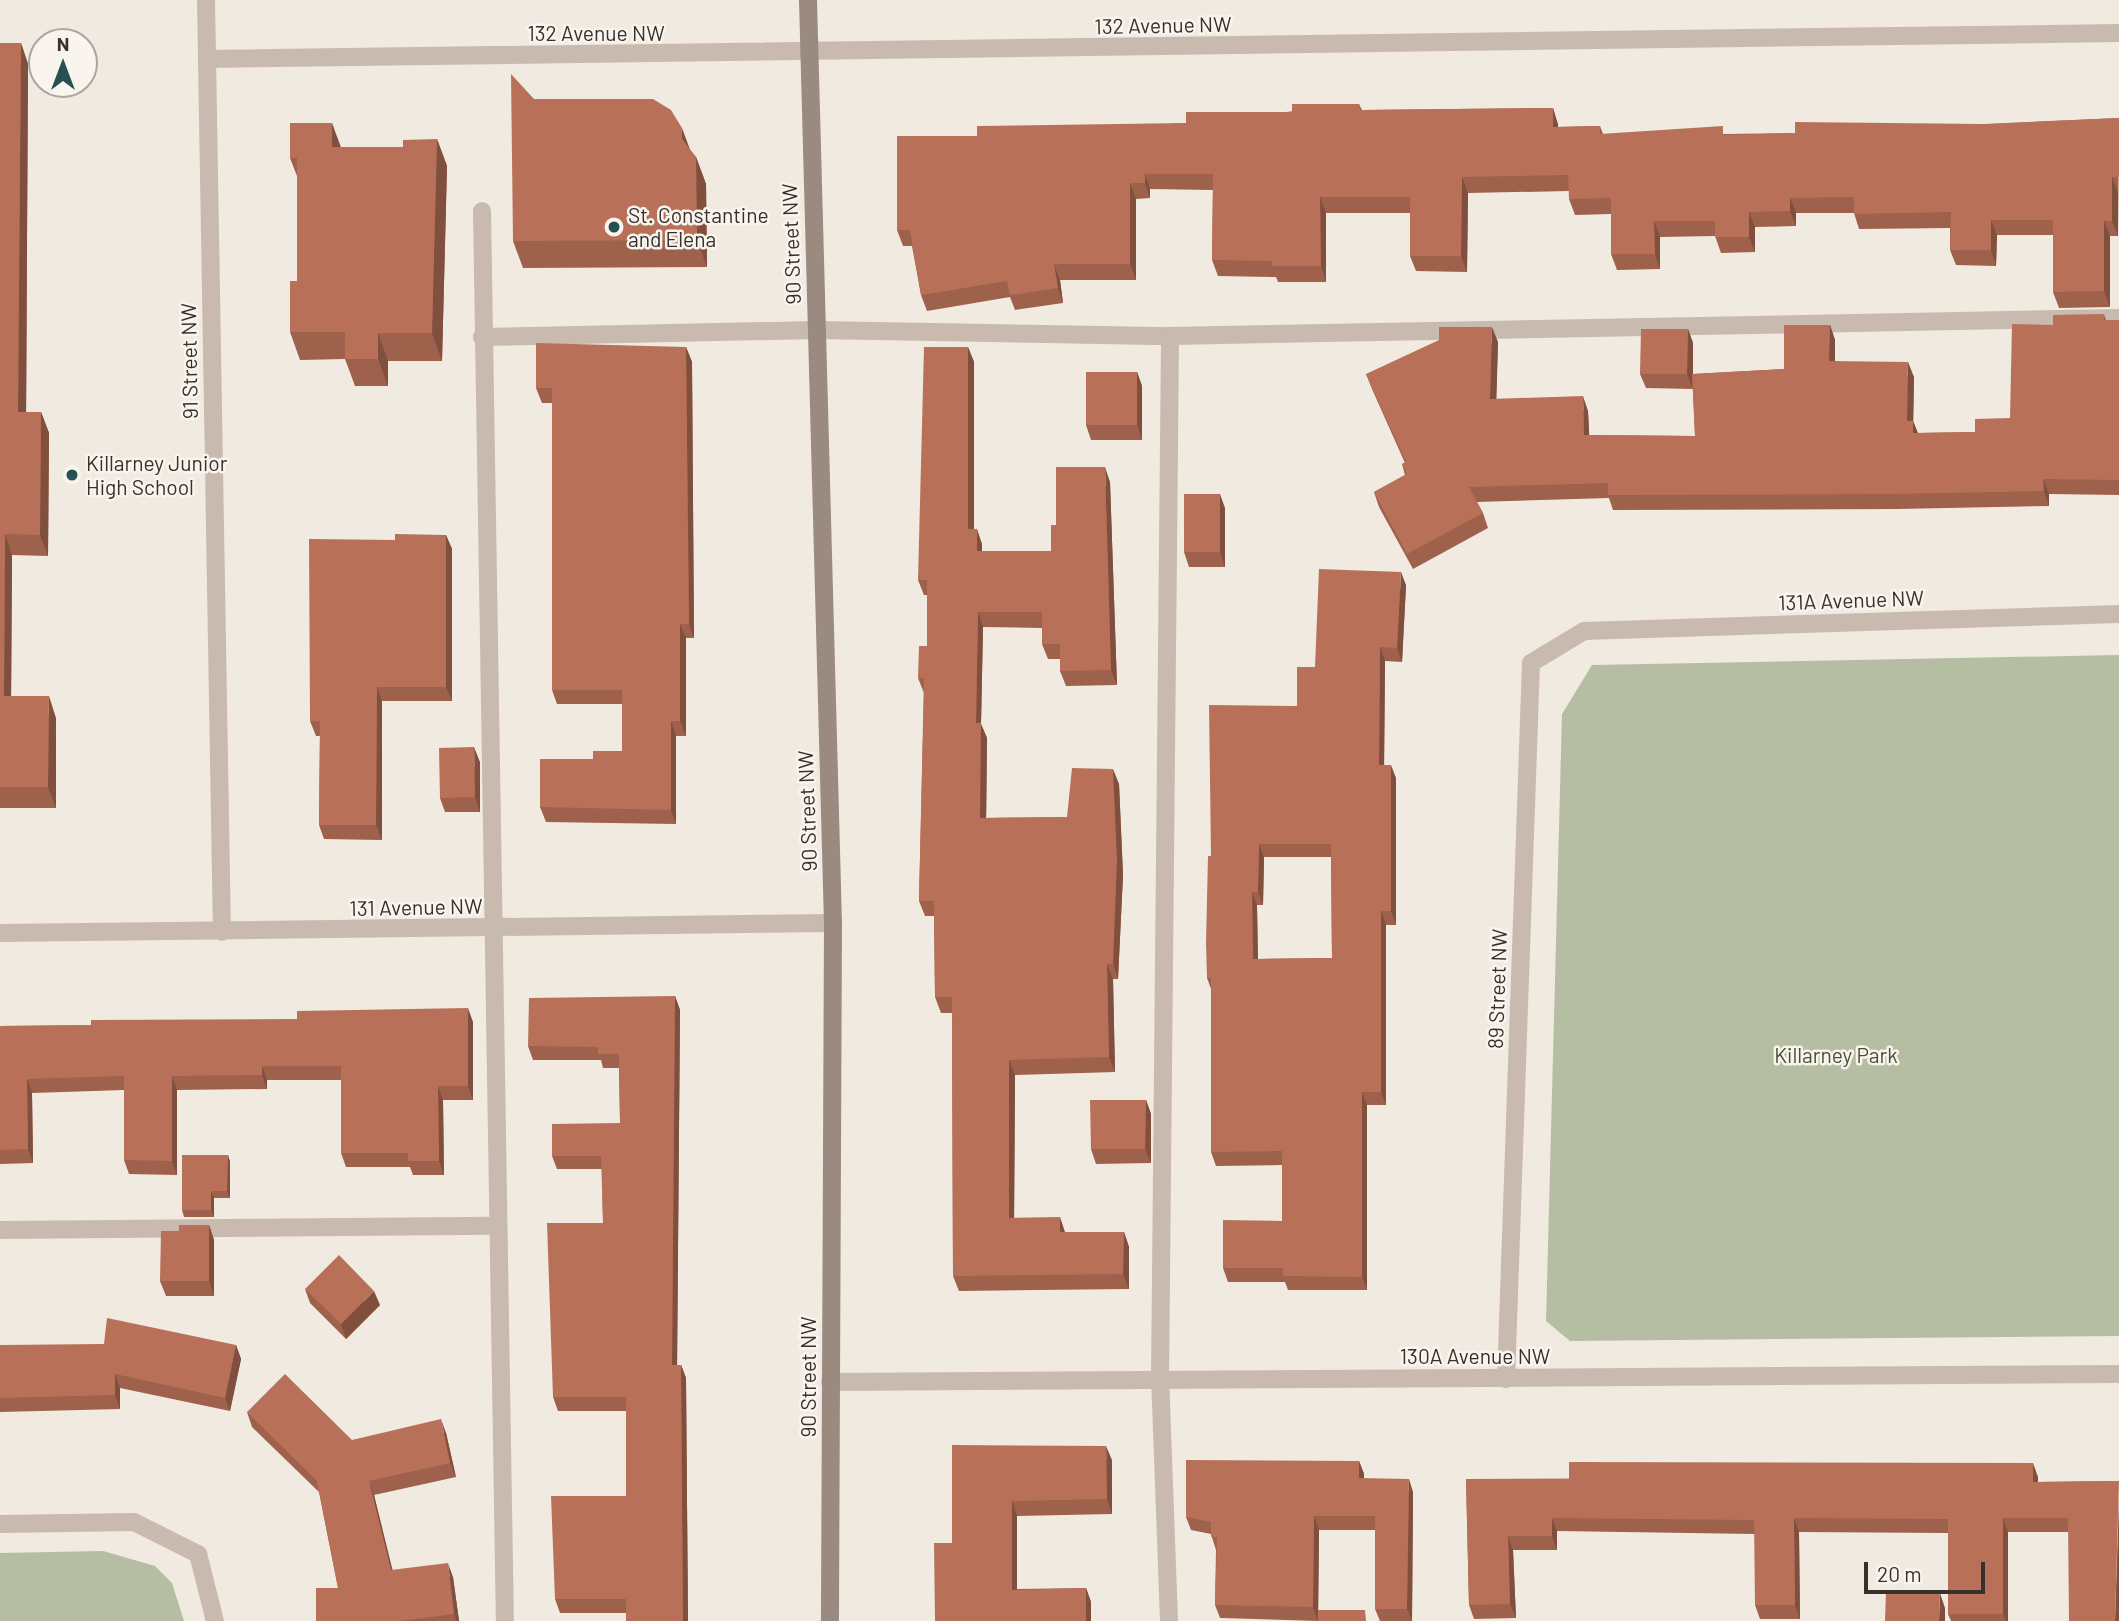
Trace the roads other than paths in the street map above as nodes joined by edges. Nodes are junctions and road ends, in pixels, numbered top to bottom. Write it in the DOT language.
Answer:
graph roads {
  1 [pos="206,0"];
  2 [pos="808,0"];
  3 [pos="2119,33"];
  4 [pos="809,53"];
  5 [pos="207,59"];
  6 [pos="482,211"];
  7 [pos="2119,318"];
  8 [pos="816,330"];
  9 [pos="1170,336"];
  10 [pos="482,337"];
  11 [pos="2119,614"];
  12 [pos="1584,631"];
  13 [pos="833,923"];
  14 [pos="493,929"];
  15 [pos="222,932"];
  16 [pos="0,933"];
  17 [pos="496,1226"];
  18 [pos="0,1230"];
  19 [pos="2119,1374"];
  20 [pos="1506,1379"];
  21 [pos="1160,1381"];
  22 [pos="830,1382"];
  23 [pos="0,1524"];
  24 [pos="215,1621"];
  25 [pos="505,1621"];
  26 [pos="830,1621"];
  27 [pos="1169,1621"];
  1 -- 5 [label="street, 91 Street NW"];
  2 -- 4 [label="street, 90 Street NW"];
  3 -- 4 [label="street, 132 Avenue NW"];
  4 -- 5 [label="street, 132 Avenue NW"];
  4 -- 8 [label="street, 90 Street NW"];
  5 -- 15 [label="street, 91 Street NW"];
  6 -- 10 [label="street"];
  7 -- 9 [label="street"];
  8 -- 9 [label="street"];
  8 -- 10 [label="street"];
  8 -- 13 [label="street, 90 Street NW"];
  9 -- 21 [label="street"];
  10 -- 14 [label="street"];
  11 -- 12 [label="street, 131A Avenue NW"];
  12 -- 20 [label="street, 89 Street NW"];
  13 -- 14 [label="street, 131 Avenue NW"];
  13 -- 22 [label="street, 90 Street NW"];
  14 -- 15 [label="street, 131 Avenue NW"];
  14 -- 17 [label="street"];
  15 -- 16 [label="street, 131 Avenue NW"];
  17 -- 18 [label="street"];
  17 -- 25 [label="street"];
  19 -- 20 [label="street, 130A Avenue NW"];
  20 -- 21 [label="street, 130A Avenue NW"];
  21 -- 22 [label="street, 130A Avenue NW"];
  21 -- 27 [label="street"];
  22 -- 26 [label="street, 90 Street NW"];
  23 -- 24 [label="street"];
}
